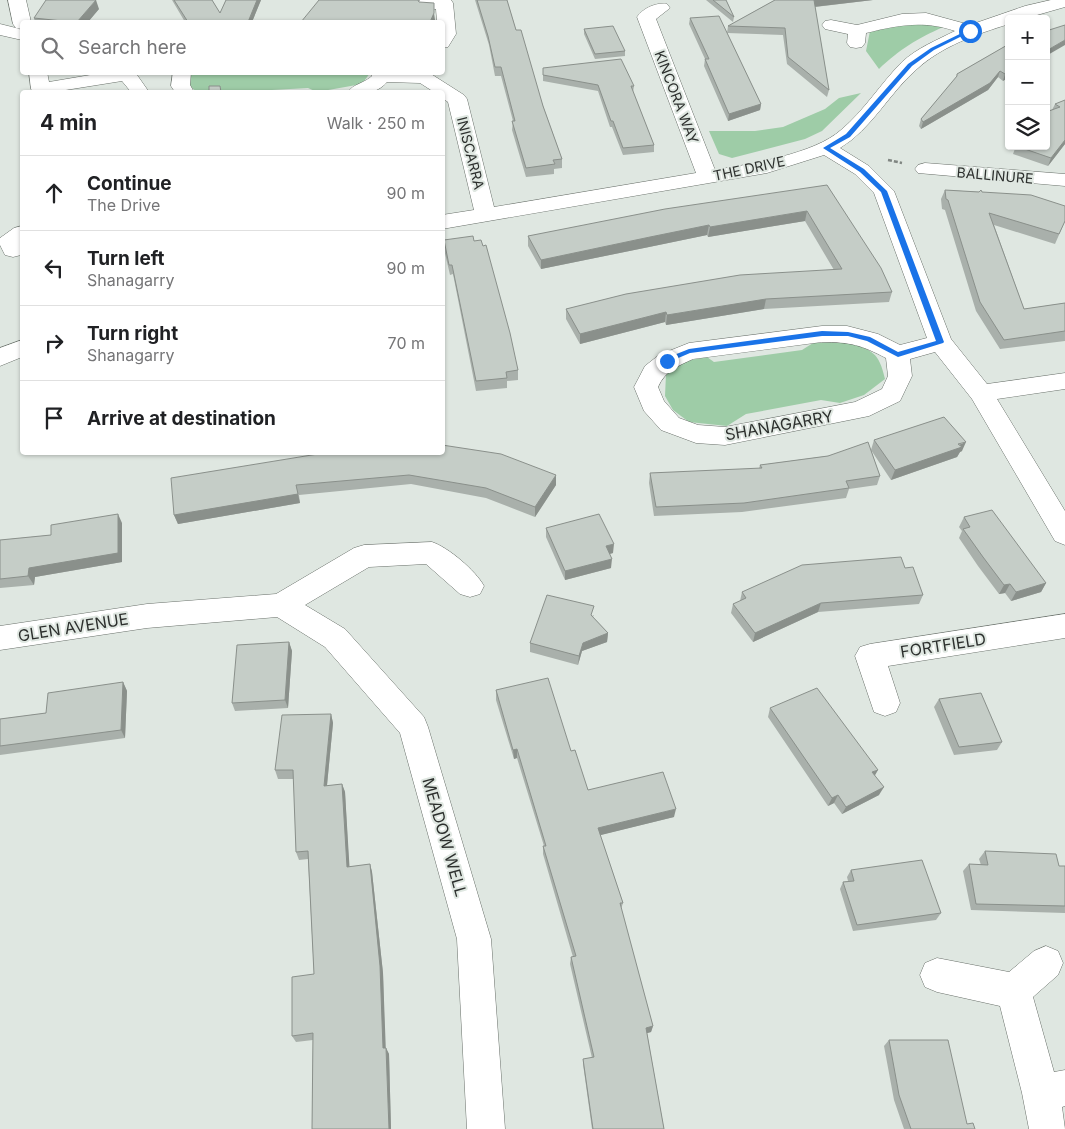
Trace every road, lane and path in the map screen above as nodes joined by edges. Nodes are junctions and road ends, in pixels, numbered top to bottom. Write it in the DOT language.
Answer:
graph roads {
  1 [pos="17,0"];
  2 [pos="1065,2"];
  3 [pos="426,4"];
  4 [pos="646,12"];
  5 [pos="21,20"];
  6 [pos="831,25"];
  7 [pos="0,29"];
  8 [pos="970,31"];
  9 [pos="20,34"];
  10 [pos="445,38"];
  11 [pos="38,75"];
  12 [pos="120,75"];
  13 [pos="127,75"];
  14 [pos="182,75"];
  15 [pos="380,75"];
  16 [pos="426,75"];
  17 [pos="138,90"];
  18 [pos="183,90"];
  19 [pos="362,90"];
  20 [pos="826,148"];
  21 [pos="926,169"];
  22 [pos="708,177"];
  23 [pos="1065,180"];
  24 [pos="486,215"];
  25 [pos="445,222"];
  26 [pos="940,342"];
  27 [pos="20,349"];
  28 [pos="898,354"];
  29 [pos="0,358"];
  30 [pos="1065,381"];
  31 [pos="981,393"];
  32 [pos="1065,534"];
  33 [pos="470,586"];
  34 [pos="281,604"];
  35 [pos="1065,626"];
  36 [pos="0,638"];
  37 [pos="885,703"];
  38 [pos="1046,964"];
  39 [pos="937,975"];
  40 [pos="1014,991"];
  41 [pos="1053,1090"];
  42 [pos="486,1129"];
  43 [pos="1048,1129"];
  1 -- 5 [label="street"];
  2 -- 8 [label="street, THE DRIVE"];
  3 -- 10 [label="street"];
  4 -- 22 [label="street, KINCORA WAY"];
  6 -- 8 [label="street"];
  7 -- 9 [label="street"];
  8 -- 20 [label="street, THE DRIVE"];
  11 -- 12 [label="street"];
  13 -- 17 [label="street"];
  14 -- 18 [label="street"];
  15 -- 19 [label="street, INISCARRA"];
  16 -- 24 [label="street, INISCARRA"];
  20 -- 22 [label="street, THE DRIVE"];
  20 -- 26 [label="street"];
  21 -- 23 [label="street, BALLINURE"];
  22 -- 24 [label="street, THE DRIVE"];
  24 -- 25 [label="street, THE DRIVE"];
  26 -- 28 [label="street"];
  26 -- 31 [label="street"];
  27 -- 29 [label="street"];
  28 -- 28 [label="street, SHANAGARRY"];
  30 -- 31 [label="street"];
  31 -- 32 [label="street"];
  33 -- 34 [label="street"];
  34 -- 36 [label="street, GLEN AVENUE"];
  34 -- 42 [label="street, MEADOW WELL"];
  35 -- 37 [label="street, FORTFIELD"];
  38 -- 40 [label="street"];
  39 -- 40 [label="street"];
  40 -- 41 [label="street"];
  41 -- 43 [label="street"];
}
